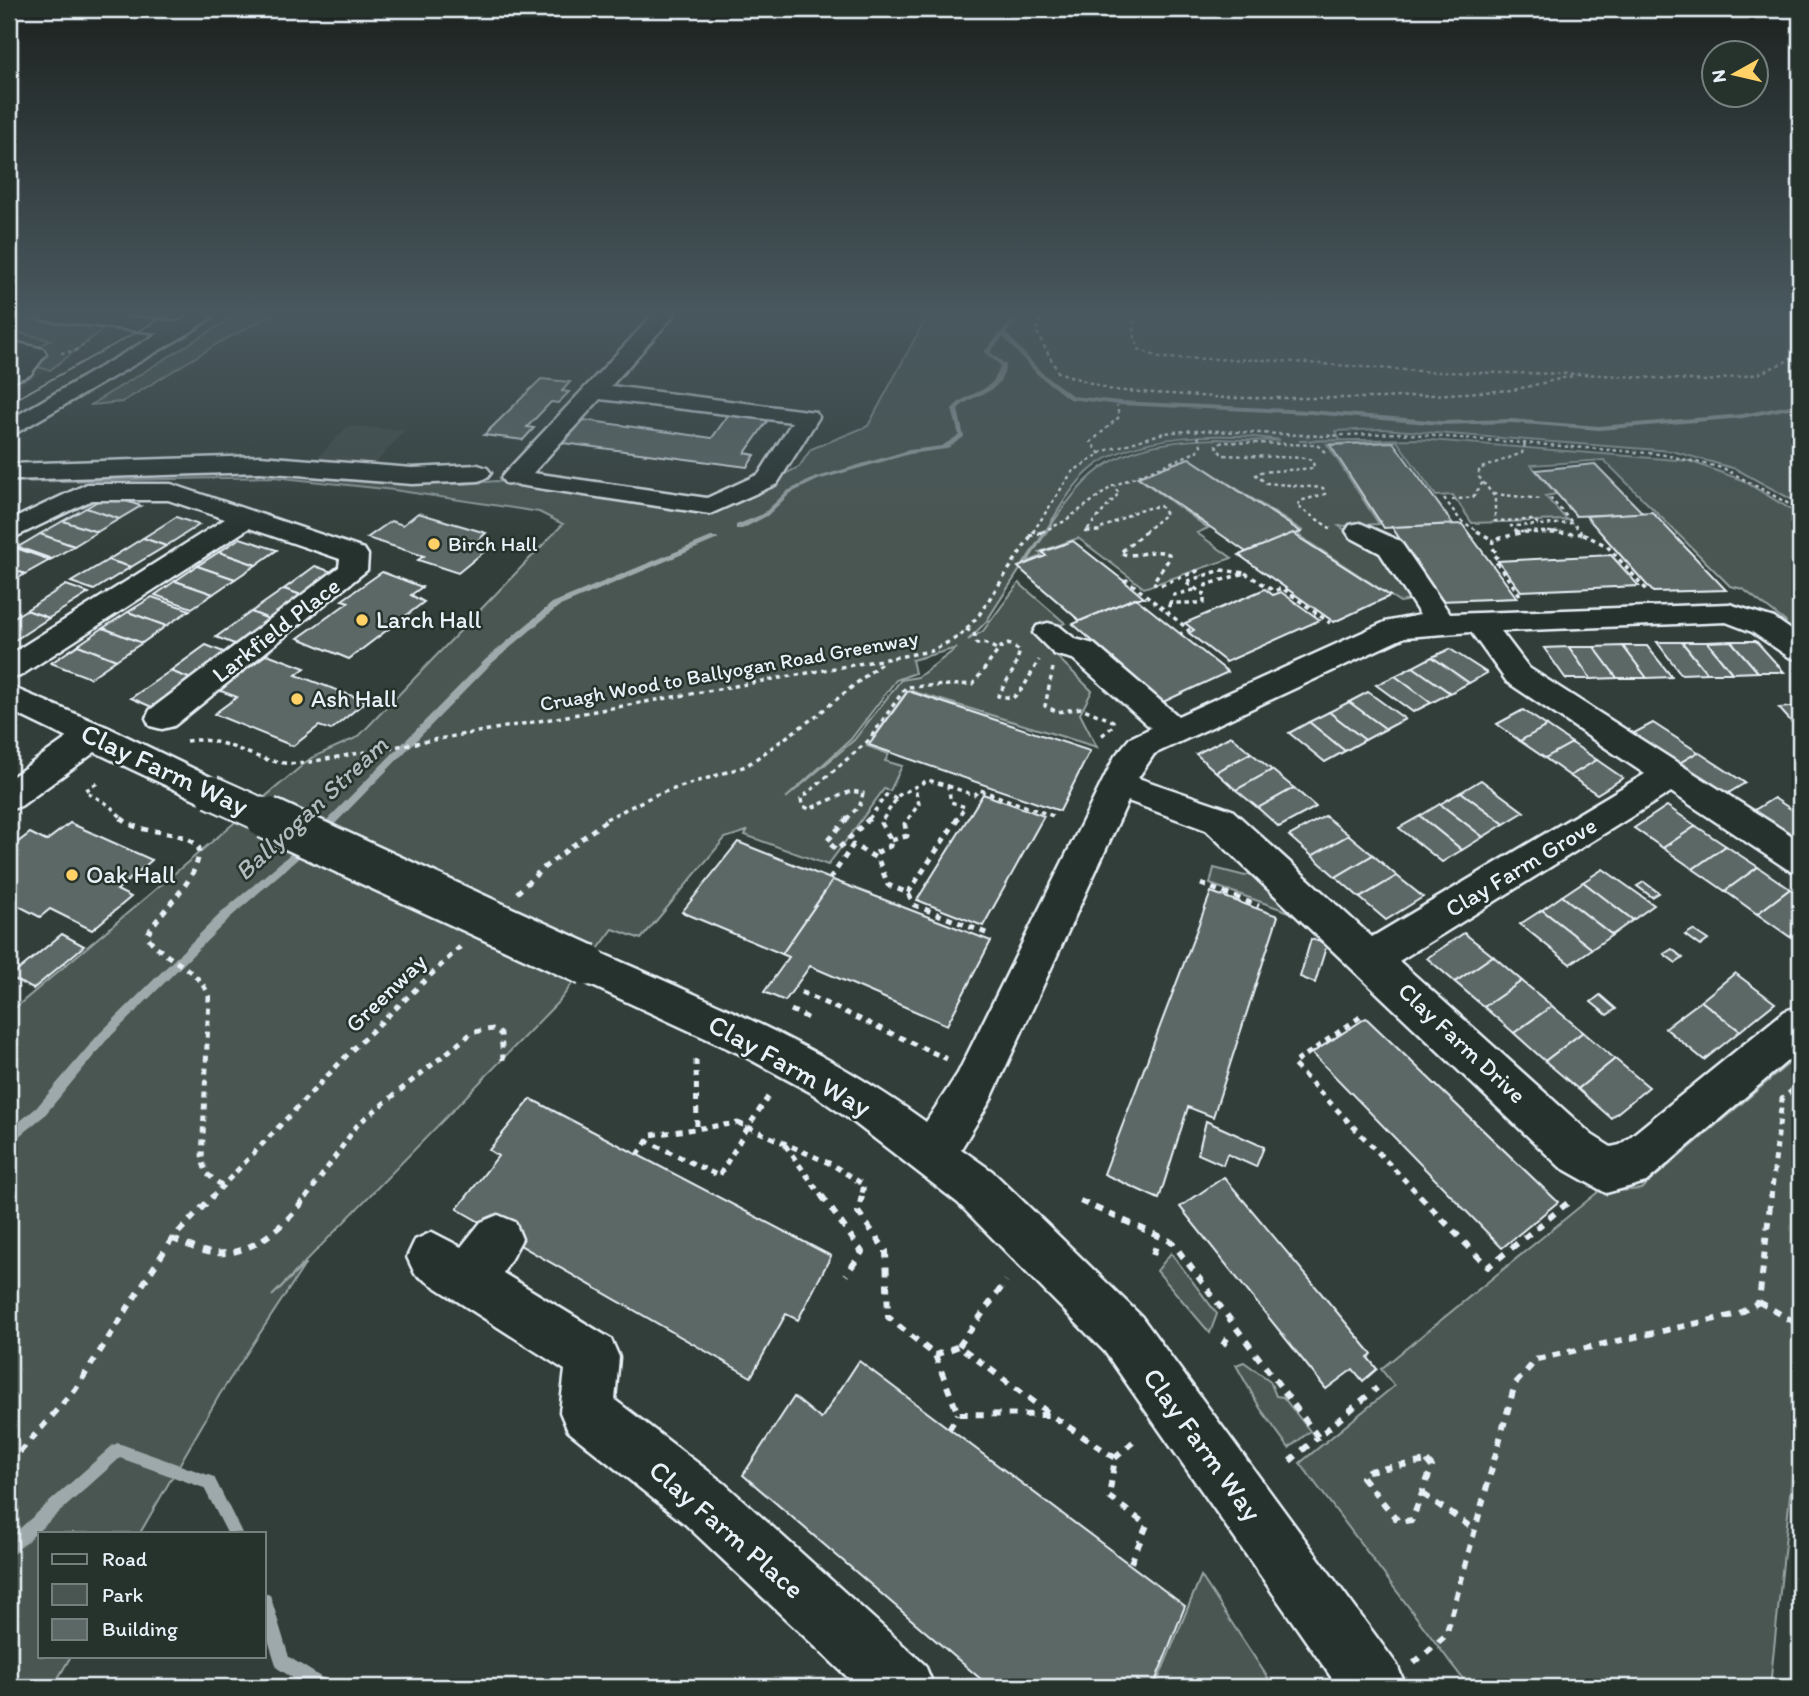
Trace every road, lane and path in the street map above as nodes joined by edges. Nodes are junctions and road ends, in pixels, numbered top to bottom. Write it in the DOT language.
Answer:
graph roads {
  1 [pos="72,393"];
  2 [pos="592,393"];
  3 [pos="612,393"];
  4 [pos="1158,393"];
  5 [pos="1461,393"];
  6 [pos="1116,406"];
  7 [pos="9,430"];
  8 [pos="1196,430"];
  9 [pos="1312,435"];
  10 [pos="1525,444"];
  11 [pos="1317,445"];
  12 [pos="1325,452"];
  13 [pos="1100,454"];
  14 [pos="9,472"];
  15 [pos="478,473"];
  16 [pos="1483,482"];
  17 [pos="1114,486"];
  18 [pos="1492,494"];
  19 [pos="1444,498"];
  20 [pos="1550,498"];
  21 [pos="1541,499"];
  22 [pos="1452,500"];
  23 [pos="1800,510"];
  24 [pos="247,517"];
  25 [pos="1573,523"];
  26 [pos="1539,525"];
  27 [pos="1347,531"];
  28 [pos="9,532"];
  29 [pos="1518,533"];
  30 [pos="1583,534"];
  31 [pos="1028,536"];
  32 [pos="1493,540"];
  33 [pos="1245,572"];
  34 [pos="1202,576"];
  35 [pos="1124,582"];
  36 [pos="1194,590"];
  37 [pos="1647,590"];
  38 [pos="1204,594"];
  39 [pos="1521,596"];
  40 [pos="1170,603"];
  41 [pos="1167,612"];
  42 [pos="1479,622"];
  43 [pos="1330,623"];
  44 [pos="1441,624"];
  45 [pos="967,629"];
  46 [pos="1180,634"];
  47 [pos="999,650"];
  48 [pos="1049,650"];
  49 [pos="1800,650"];
  50 [pos="885,661"];
  51 [pos="9,668"];
  52 [pos="9,697"];
  53 [pos="162,718"];
  54 [pos="1175,732"];
  55 [pos="95,735"];
  56 [pos="1099,738"];
  57 [pos="155,763"];
  58 [pos="1671,775"];
  59 [pos="97,783"];
  60 [pos="1118,784"];
  61 [pos="948,786"];
  62 [pos="915,789"];
  63 [pos="9,797"];
  64 [pos="897,799"];
  65 [pos="1053,816"];
  66 [pos="891,840"];
  67 [pos="876,853"];
  68 [pos="1800,859"];
  69 [pos="830,879"];
  70 [pos="1201,884"];
  71 [pos="908,893"];
  72 [pos="514,895"];
  73 [pos="1271,910"];
  74 [pos="990,935"];
  75 [pos="468,939"];
  76 [pos="1371,958"];
  77 [pos="801,992"];
  78 [pos="790,1010"];
  79 [pos="1360,1017"];
  80 [pos="808,1018"];
  81 [pos="1800,1024"];
  82 [pos="503,1060"];
  83 [pos="696,1060"];
  84 [pos="951,1061"];
  85 [pos="1800,1084"];
  86 [pos="768,1097"];
  87 [pos="748,1127"];
  88 [pos="697,1129"];
  89 [pos="647,1141"];
  90 [pos="785,1144"];
  91 [pos="930,1153"];
  92 [pos="638,1155"];
  93 [pos="224,1187"];
  94 [pos="1080,1201"];
  95 [pos="1570,1201"];
  96 [pos="498,1238"];
  97 [pos="172,1239"];
  98 [pos="1157,1243"];
  99 [pos="1153,1255"];
  100 [pos="846,1275"];
  101 [pos="1006,1281"];
  102 [pos="1759,1302"];
  103 [pos="1800,1325"];
  104 [pos="1231,1332"];
  105 [pos="1223,1345"];
  106 [pos="959,1346"];
  107 [pos="935,1355"];
  108 [pos="1377,1388"];
  109 [pos="958,1414"];
  110 [pos="1051,1415"];
  111 [pos="949,1429"];
  112 [pos="1318,1437"];
  113 [pos="1133,1442"];
  114 [pos="1115,1458"];
  115 [pos="1290,1461"];
  116 [pos="9,1464"];
  117 [pos="1423,1494"];
  118 [pos="1475,1530"];
  119 [pos="1130,1565"];
  120 [pos="1390,1679"];
  121 [pos="903,1687"];
  1 -- 7 [label="street"];
  2 -- 3 [label="street"];
  4 -- 5 [label="path"];
  6 -- 13 [label="path"];
  8 -- 9 [label="path, Cruagh Wood to Ballyogan Road Greenway"];
  8 -- 13 [label="path, Cruagh Wood to Ballyogan Road Greenway"];
  8 -- 17 [label="path"];
  9 -- 10 [label="path, Cruagh Wood to Ballyogan Road Greenway"];
  9 -- 11 [label="path"];
  10 -- 16 [label="path"];
  10 -- 23 [label="path, Cruagh Wood to Ballyogan Road Greenway"];
  11 -- 12 [label="path"];
  11 -- 27 [label="path"];
  13 -- 31 [label="path, Cruagh Wood to Ballyogan Road Greenway"];
  14 -- 15 [label="street"];
  16 -- 18 [label="path"];
  16 -- 22 [label="path"];
  17 -- 31 [label="path"];
  17 -- 34 [label="path"];
  18 -- 21 [label="path"];
  18 -- 26 [label="path"];
  19 -- 32 [label="path"];
  20 -- 25 [label="path"];
  24 -- 28 [label="street, Larkfield Place"];
  24 -- 51 [label="street"];
  24 -- 53 [label="street, Larkfield Place"];
  25 -- 26 [label="path"];
  25 -- 30 [label="path"];
  26 -- 29 [label="path"];
  27 -- 44 [label="street"];
  29 -- 30 [label="path"];
  29 -- 32 [label="path"];
  30 -- 37 [label="path"];
  31 -- 45 [label="path, Cruagh Wood to Ballyogan Road Greenway"];
  32 -- 39 [label="path"];
  33 -- 34 [label="path"];
  33 -- 38 [label="path"];
  33 -- 43 [label="path"];
  34 -- 36 [label="path"];
  35 -- 41 [label="path"];
  36 -- 38 [label="path"];
  36 -- 40 [label="path"];
  38 -- 40 [label="path"];
  40 -- 41 [label="path"];
  41 -- 46 [label="path"];
  42 -- 44 [label="street"];
  42 -- 49 [label="street"];
  42 -- 58 [label="street"];
  44 -- 54 [label="street"];
  45 -- 47 [label="path"];
  45 -- 50 [label="path, Cruagh Wood to Ballyogan Road Greenway"];
  47 -- 48 [label="path"];
  47 -- 64 [label="path"];
  48 -- 54 [label="street"];
  48 -- 56 [label="path"];
  50 -- 57 [label="path, Cruagh Wood to Ballyogan Road Greenway"];
  50 -- 72 [label="path"];
  52 -- 55 [label="street, Clay Farm Way"];
  54 -- 60 [label="street"];
  55 -- 57 [label="street, Clay Farm Way"];
  55 -- 63 [label="street"];
  57 -- 91 [label="street, Clay Farm Way, bridge"];
  58 -- 68 [label="street"];
  58 -- 76 [label="street, Clay Farm Grove"];
  59 -- 93 [label="path"];
  60 -- 76 [label="street, Clay Farm Drive"];
  60 -- 91 [label="street"];
  61 -- 62 [label="path"];
  61 -- 65 [label="path"];
  61 -- 71 [label="path"];
  62 -- 64 [label="path"];
  62 -- 66 [label="path"];
  64 -- 66 [label="path"];
  66 -- 67 [label="path"];
  67 -- 69 [label="path"];
  67 -- 71 [label="path"];
  70 -- 73 [label="path"];
  71 -- 74 [label="path"];
  75 -- 93 [label="path, Greenway"];
  76 -- 81 [label="street, Clay Farm Drive"];
  77 -- 84 [label="path"];
  78 -- 80 [label="path"];
  79 -- 95 [label="path"];
  82 -- 97 [label="path"];
  83 -- 88 [label="path"];
  85 -- 102 [label="path"];
  86 -- 87 [label="path"];
  87 -- 88 [label="path"];
  87 -- 89 [label="path"];
  87 -- 90 [label="path"];
  88 -- 89 [label="path"];
  89 -- 92 [label="path"];
  90 -- 100 [label="path"];
  90 -- 107 [label="path"];
  91 -- 120 [label="street, Clay Farm Way"];
  93 -- 97 [label="path, Greenway"];
  94 -- 112 [label="path"];
  96 -- 121 [label="street, Clay Farm Place"];
  97 -- 116 [label="path, Greenway"];
  98 -- 99 [label="path"];
  101 -- 106 [label="path"];
  102 -- 103 [label="path"];
  102 -- 118 [label="path"];
  104 -- 105 [label="path"];
  106 -- 107 [label="path"];
  106 -- 110 [label="path"];
  107 -- 109 [label="path"];
  108 -- 112 [label="path"];
  109 -- 110 [label="path"];
  109 -- 111 [label="path"];
  110 -- 114 [label="path"];
  112 -- 115 [label="path"];
  113 -- 114 [label="path"];
  114 -- 119 [label="path"];
  117 -- 117 [label="path"];
  117 -- 118 [label="path"];
  118 -- 120 [label="path"];
}
